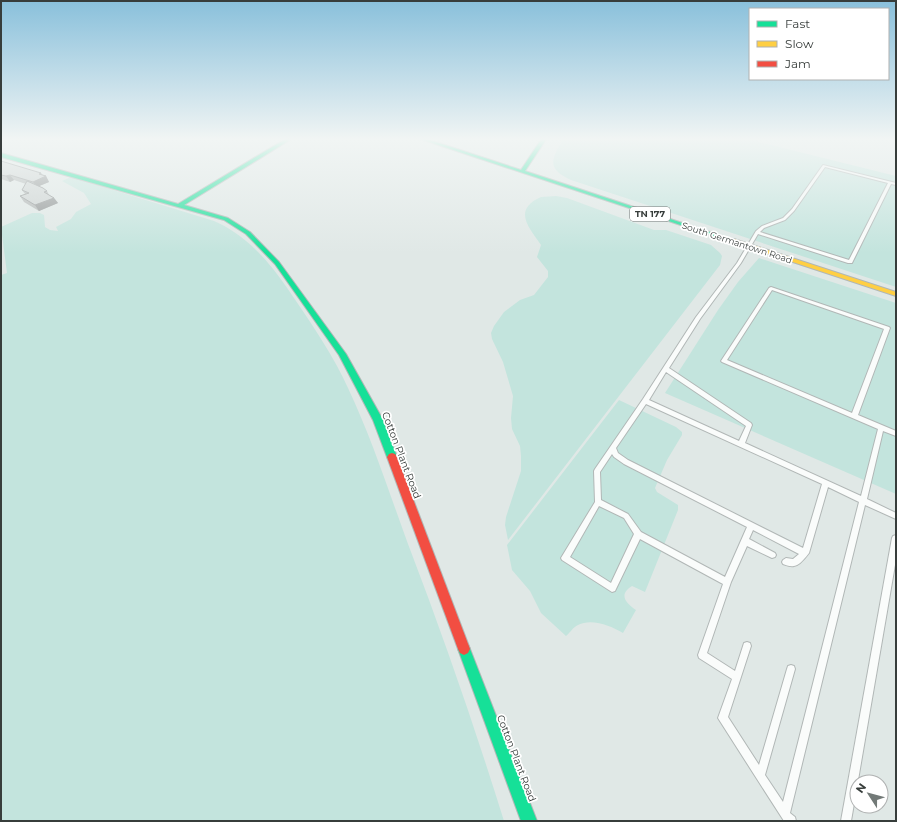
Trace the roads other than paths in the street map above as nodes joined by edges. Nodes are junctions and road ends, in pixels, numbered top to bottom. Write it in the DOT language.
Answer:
graph roads {
  1 [pos="77,176"];
  2 [pos="227,176"];
  3 [pos="535,176"];
  4 [pos="817,176"];
  5 [pos="867,176"];
  6 [pos="890,182"];
  7 [pos="896,184"];
  8 [pos="180,205"];
  9 [pos="757,232"];
  10 [pos="748,247"];
  11 [pos="896,294"];
  12 [pos="666,369"];
  13 [pos="645,401"];
  14 [pos="854,417"];
  15 [pos="881,428"];
  16 [pos="896,434"];
  17 [pos="741,445"];
  18 [pos="613,448"];
  19 [pos="826,483"];
  20 [pos="864,501"];
  21 [pos="598,502"];
  22 [pos="896,516"];
  23 [pos="751,526"];
  24 [pos="638,534"];
  25 [pos="896,538"];
  26 [pos="745,541"];
  27 [pos="805,553"];
  28 [pos="772,555"];
  29 [pos="786,562"];
  30 [pos="727,582"];
  31 [pos="747,646"];
  32 [pos="791,669"];
  33 [pos="737,677"];
  34 [pos="760,776"];
  35 [pos="788,818"];
  36 [pos="528,821"];
  37 [pos="846,821"];
  1 -- 8 [label="street, Cotton Plant Road"];
  2 -- 8 [label="street"];
  3 -- 10 [label="street, South Germantown Road / TN 177"];
  4 -- 9 [label="lane"];
  5 -- 6 [label="lane"];
  6 -- 7 [label="lane"];
  6 -- 9 [label="lane"];
  8 -- 36 [label="street, Cotton Plant Road"];
  9 -- 10 [label="lane"];
  10 -- 11 [label="street, South Germantown Road / TN 177"];
  10 -- 12 [label="lane"];
  12 -- 13 [label="lane"];
  12 -- 17 [label="lane"];
  13 -- 17 [label="lane"];
  13 -- 18 [label="lane"];
  14 -- 14 [label="lane"];
  14 -- 15 [label="lane"];
  15 -- 16 [label="lane"];
  15 -- 20 [label="lane"];
  17 -- 19 [label="lane"];
  18 -- 21 [label="lane"];
  18 -- 23 [label="lane"];
  19 -- 20 [label="lane"];
  19 -- 27 [label="lane"];
  20 -- 22 [label="lane"];
  20 -- 35 [label="lane"];
  21 -- 24 [label="lane"];
  21 -- 24 [label="lane"];
  23 -- 26 [label="lane"];
  23 -- 27 [label="lane"];
  24 -- 30 [label="lane"];
  25 -- 37 [label="lane"];
  26 -- 28 [label="lane"];
  26 -- 30 [label="lane"];
  27 -- 29 [label="lane"];
  30 -- 33 [label="lane"];
  31 -- 33 [label="lane"];
  32 -- 34 [label="lane"];
  33 -- 34 [label="lane"];
  34 -- 35 [label="lane"];
}
